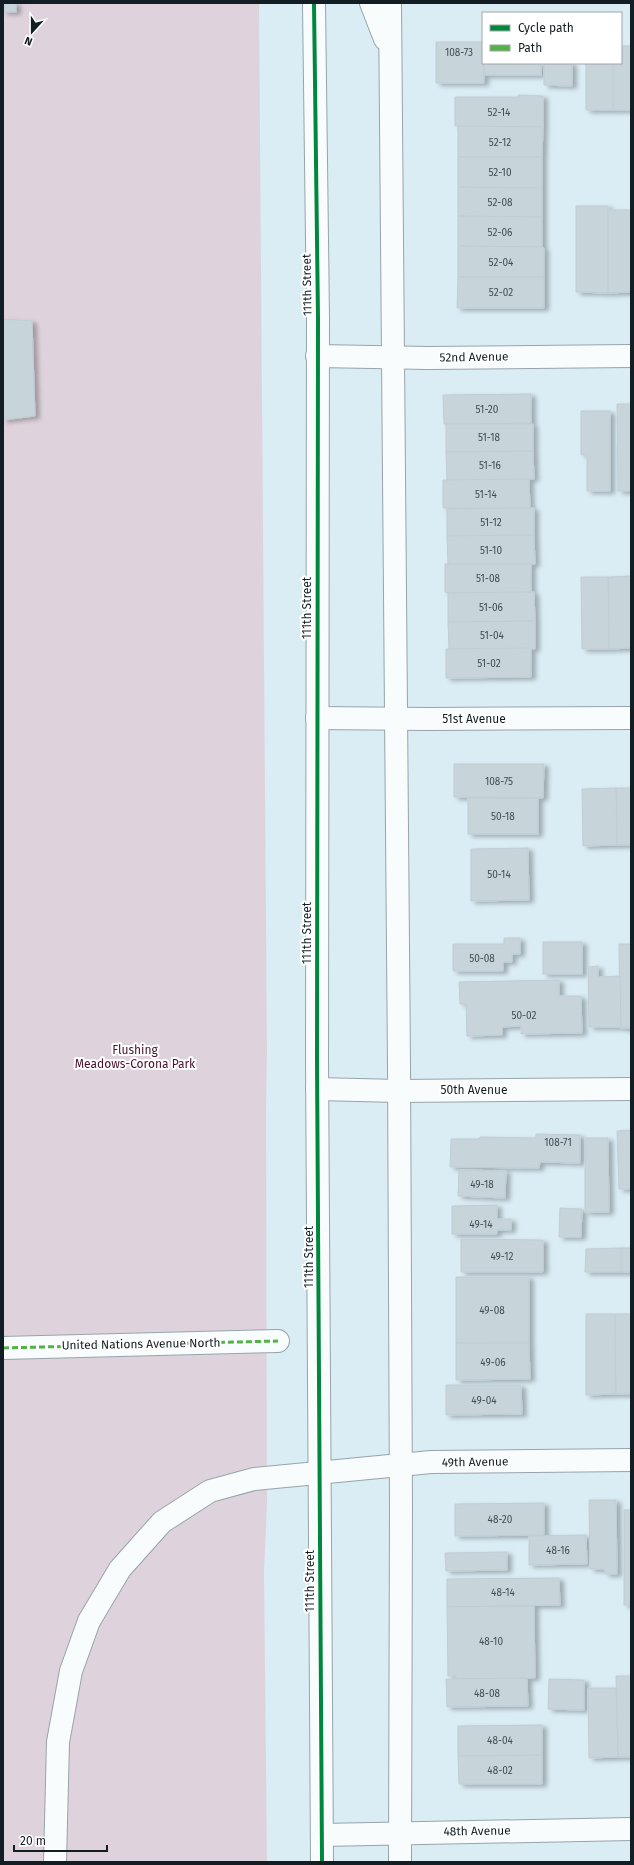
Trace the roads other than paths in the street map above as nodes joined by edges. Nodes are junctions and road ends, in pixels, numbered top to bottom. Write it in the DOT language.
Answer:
graph roads {
  1 [pos="314,3"];
  2 [pos="372,3"];
  3 [pos="390,3"];
  4 [pos="390,51"];
  5 [pos="317,356"];
  6 [pos="631,356"];
  7 [pos="392,358"];
  8 [pos="317,718"];
  9 [pos="631,718"];
  10 [pos="397,719"];
  11 [pos="317,1089"];
  12 [pos="631,1089"];
  13 [pos="399,1091"];
  14 [pos="278,1341"];
  15 [pos="3,1348"];
  16 [pos="631,1460"];
  17 [pos="401,1465"];
  18 [pos="320,1473"];
  19 [pos="631,1829"];
  20 [pos="322,1834"];
  21 [pos="400,1834"];
  22 [pos="55,1862"];
  23 [pos="322,1862"];
  24 [pos="400,1862"];
  1 -- 5 [label="street, 111th Street"];
  2 -- 4 [label="street"];
  3 -- 4 [label="street"];
  4 -- 7 [label="street"];
  5 -- 7 [label="street, 52nd Avenue"];
  5 -- 8 [label="street, 111th Street"];
  6 -- 7 [label="street, 52nd Avenue"];
  7 -- 10 [label="street"];
  8 -- 10 [label="street, 51st Avenue"];
  8 -- 11 [label="street, 111th Street"];
  9 -- 10 [label="street, 51st Avenue"];
  10 -- 13 [label="street"];
  11 -- 13 [label="street, 50th Avenue"];
  11 -- 18 [label="street, 111th Street"];
  12 -- 13 [label="street, 50th Avenue"];
  13 -- 17 [label="street"];
  14 -- 15 [label="street, United Nations Avenue North"];
  16 -- 17 [label="street, 49th Avenue"];
  17 -- 18 [label="street, 49th Avenue"];
  17 -- 21 [label="street"];
  18 -- 20 [label="street, 111th Street"];
  18 -- 22 [label="street, 49th Avenue"];
  19 -- 21 [label="street, 48th Avenue"];
  20 -- 21 [label="street, 48th Avenue"];
  20 -- 23 [label="street, 111th Street"];
  21 -- 24 [label="street"];
}
